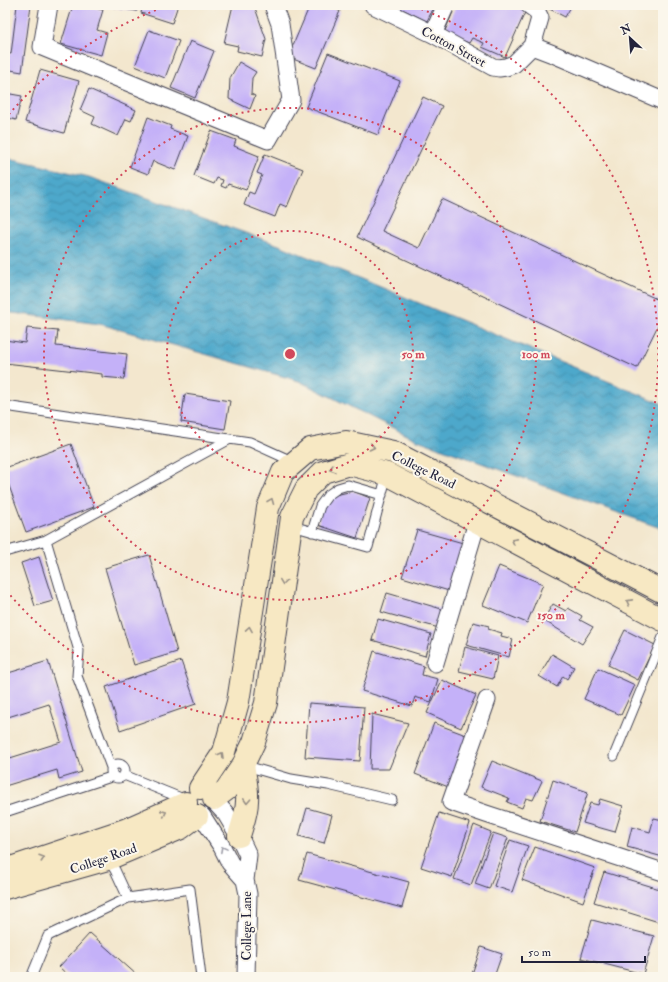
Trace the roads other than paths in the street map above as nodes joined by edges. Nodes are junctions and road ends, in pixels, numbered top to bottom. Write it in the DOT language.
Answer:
graph roads {
  1 [pos="49,5"];
  2 [pos="273,5"];
  3 [pos="373,5"];
  4 [pos="446,5"];
  5 [pos="529,5"];
  6 [pos="433,34"];
  7 [pos="532,46"];
  8 [pos="663,101"];
  9 [pos="5,406"];
  10 [pos="230,439"];
  11 [pos="294,462"];
  12 [pos="384,485"];
  13 [pos="477,522"];
  14 [pos="302,529"];
  15 [pos="46,540"];
  16 [pos="5,552"];
  17 [pos="663,592"];
  18 [pos="663,620"];
  19 [pos="663,636"];
  20 [pos="435,663"];
  21 [pos="487,700"];
  22 [pos="614,756"];
  23 [pos="243,765"];
  24 [pos="113,773"];
  25 [pos="392,800"];
  26 [pos="200,803"];
  27 [pos="5,812"];
  28 [pos="239,836"];
  29 [pos="108,859"];
  30 [pos="5,870"];
  31 [pos="663,872"];
  32 [pos="245,880"];
  33 [pos="5,888"];
  34 [pos="128,898"];
  35 [pos="34,977"];
  36 [pos="201,977"];
  37 [pos="246,977"];
  1 -- 2 [label="street"];
  3 -- 6 [label="street, Cotton Street"];
  4 -- 6 [label="street"];
  5 -- 7 [label="street, Cotton Street"];
  6 -- 7 [label="street, Cotton Street"];
  7 -- 8 [label="street"];
  9 -- 10 [label="lane"];
  10 -- 11 [label="lane"];
  10 -- 15 [label="lane"];
  11 -- 17 [label="main road, College Road, one-way"];
  26 -- 11 [label="main road, College Road, one-way"];
  12 -- 13 [label="main road, College Road"];
  12 -- 14 [label="lane"];
  12 -- 14 [label="main road, College Road"];
  18 -- 13 [label="main road, College Road, one-way"];
  13 -- 20 [label="street"];
  14 -- 23 [label="main road, College Road, one-way"];
  15 -- 16 [label="lane"];
  15 -- 24 [label="lane"];
  19 -- 22 [label="lane"];
  21 -- 31 [label="street"];
  23 -- 25 [label="lane"];
  23 -- 26 [label="main road, College Road"];
  23 -- 28 [label="main road, one-way"];
  24 -- 26 [label="lane"];
  24 -- 27 [label="lane"];
  26 -- 28 [label="street"];
  26 -- 29 [label="main road, College Road"];
  30 -- 26 [label="main road, College Road, one-way"];
  32 -- 26 [label="street, College Lane, one-way"];
  28 -- 32 [label="street"];
  29 -- 33 [label="main road, College Road"];
  29 -- 34 [label="lane"];
  32 -- 37 [label="street, College Lane"];
  34 -- 35 [label="lane"];
  34 -- 36 [label="lane"];
}
